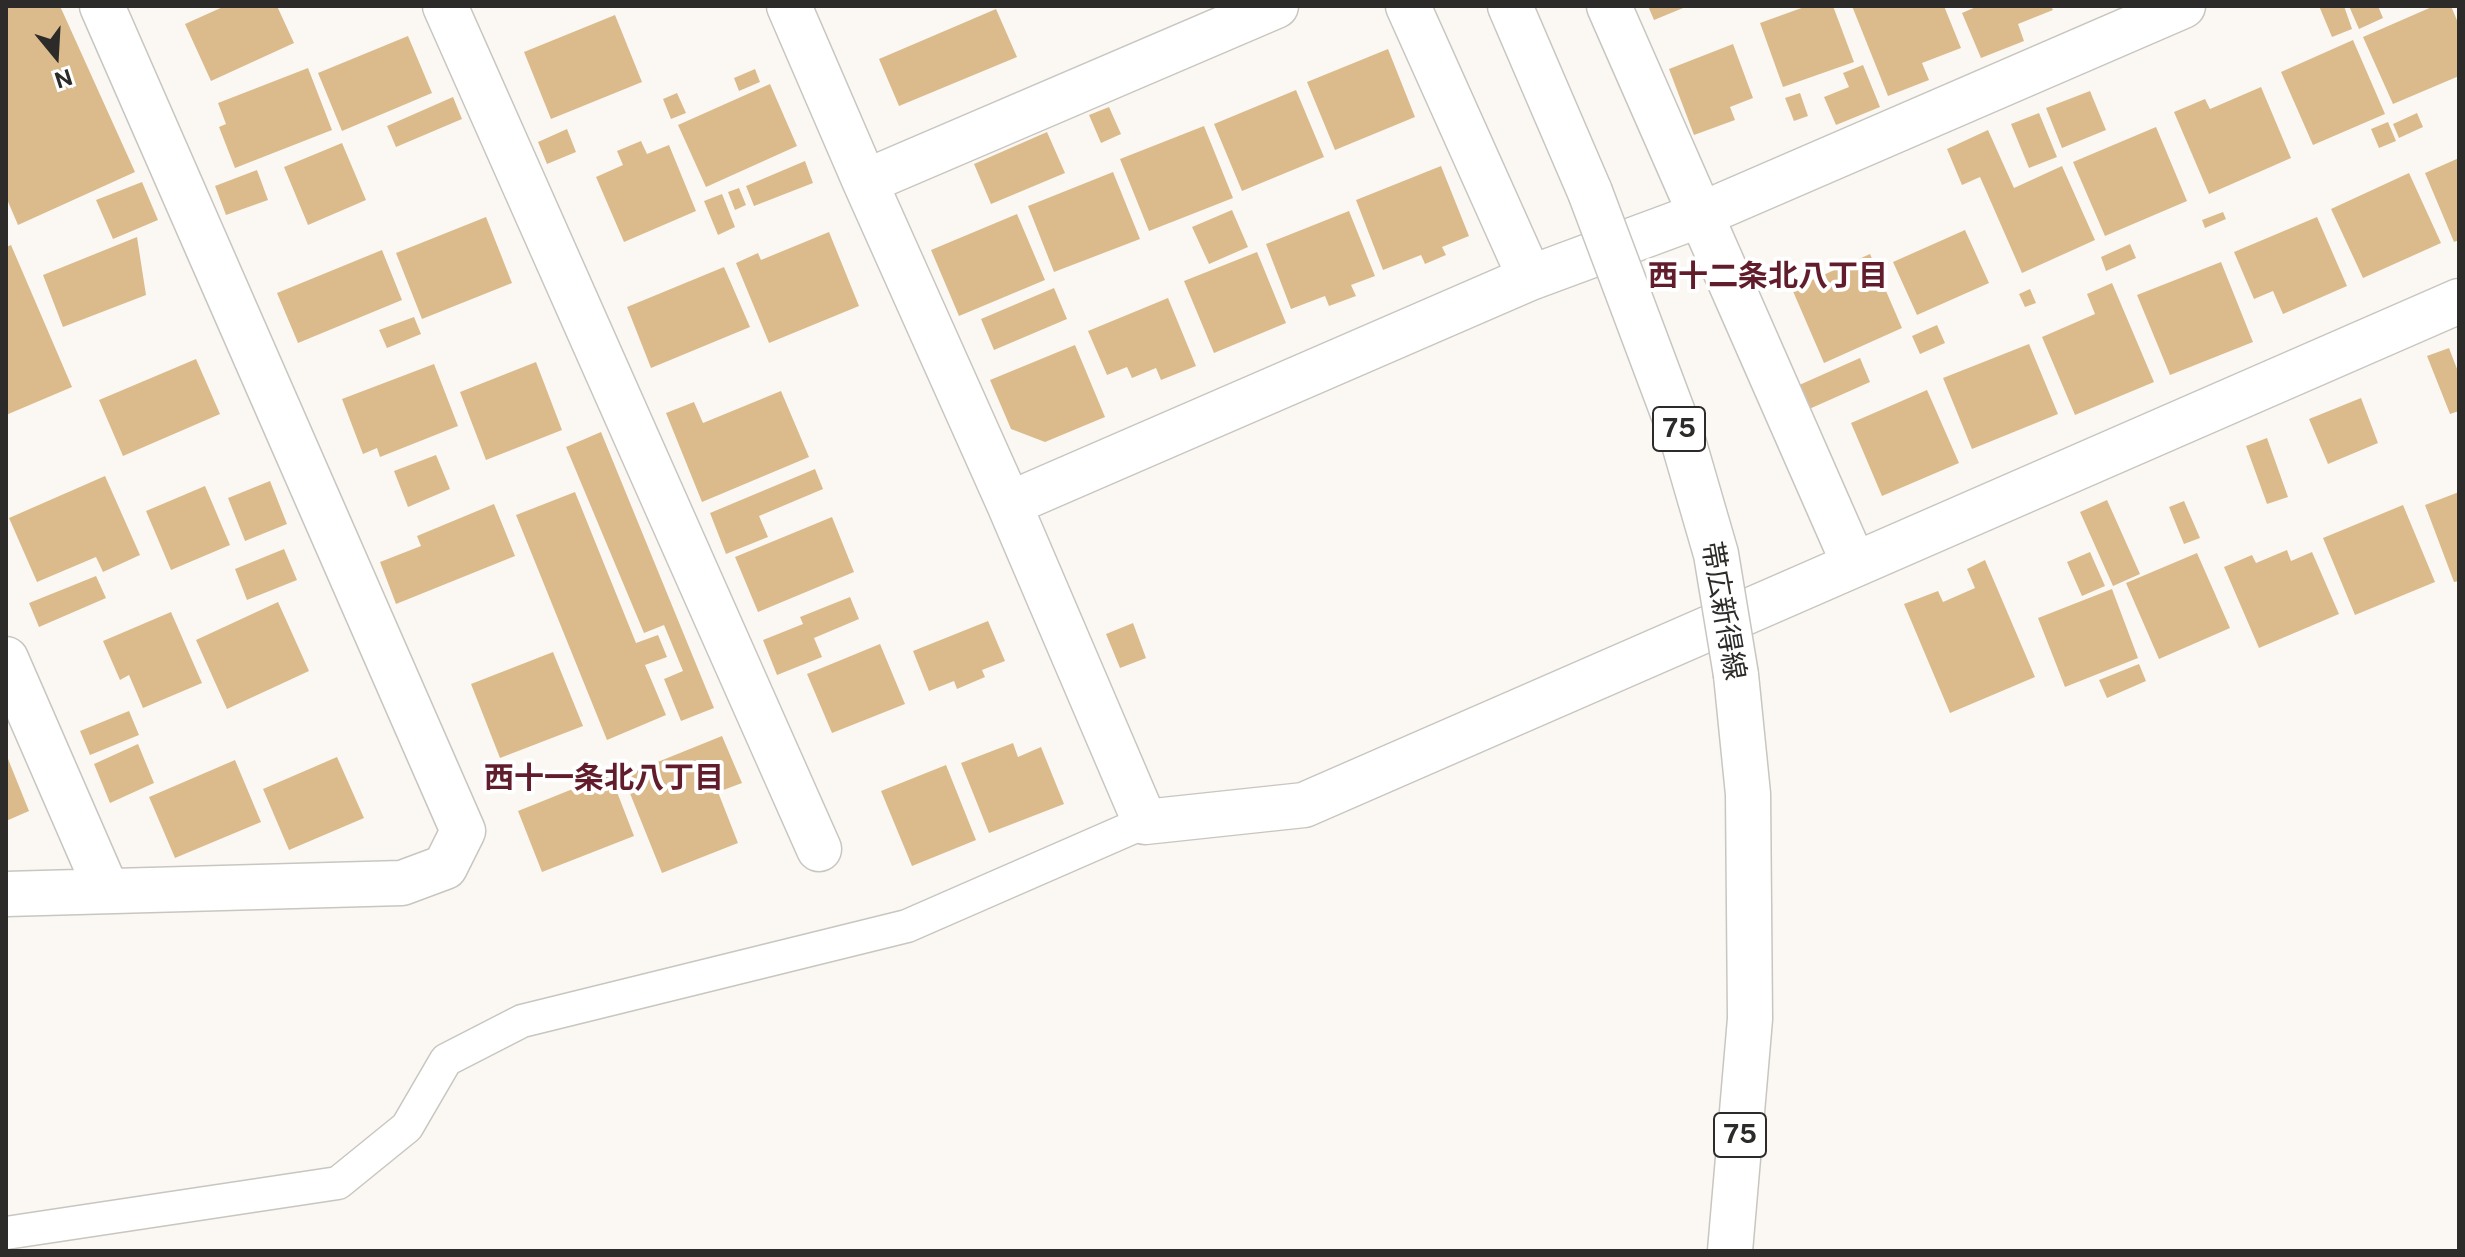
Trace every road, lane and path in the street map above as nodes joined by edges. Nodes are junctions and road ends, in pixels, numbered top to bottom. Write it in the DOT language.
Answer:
graph roads {
  1 [pos="102,6"];
  2 [pos="445,6"];
  3 [pos="789,6"];
  4 [pos="1276,6"];
  5 [pos="1408,6"];
  6 [pos="1510,6"];
  7 [pos="1609,6"];
  8 [pos="2183,6"];
  9 [pos="865,182"];
  10 [pos="1700,215"];
  11 [pos="1530,278"];
  12 [pos="2459,301"];
  13 [pos="1009,504"];
  14 [pos="1854,564"];
  15 [pos="6,659"];
  16 [pos="1145,822"];
  17 [pos="819,849"];
  18 [pos="107,891"];
  19 [pos="6,894"];
  20 [pos="6,1233"];
  21 [pos="1730,1251"];
  1 -- 18 [label="street"];
  2 -- 17 [label="street"];
  3 -- 9 [label="street"];
  4 -- 9 [label="street"];
  5 -- 11 [label="street"];
  6 -- 21 [label="street, 帯広新得線 / 75, bridge"];
  7 -- 10 [label="street"];
  8 -- 10 [label="street"];
  9 -- 13 [label="street"];
  10 -- 11 [label="street"];
  10 -- 14 [label="street"];
  11 -- 13 [label="street"];
  12 -- 14 [label="street"];
  13 -- 16 [label="street"];
  14 -- 16 [label="street"];
  15 -- 18 [label="street"];
  16 -- 20 [label="lane"];
  18 -- 19 [label="street"];
}
